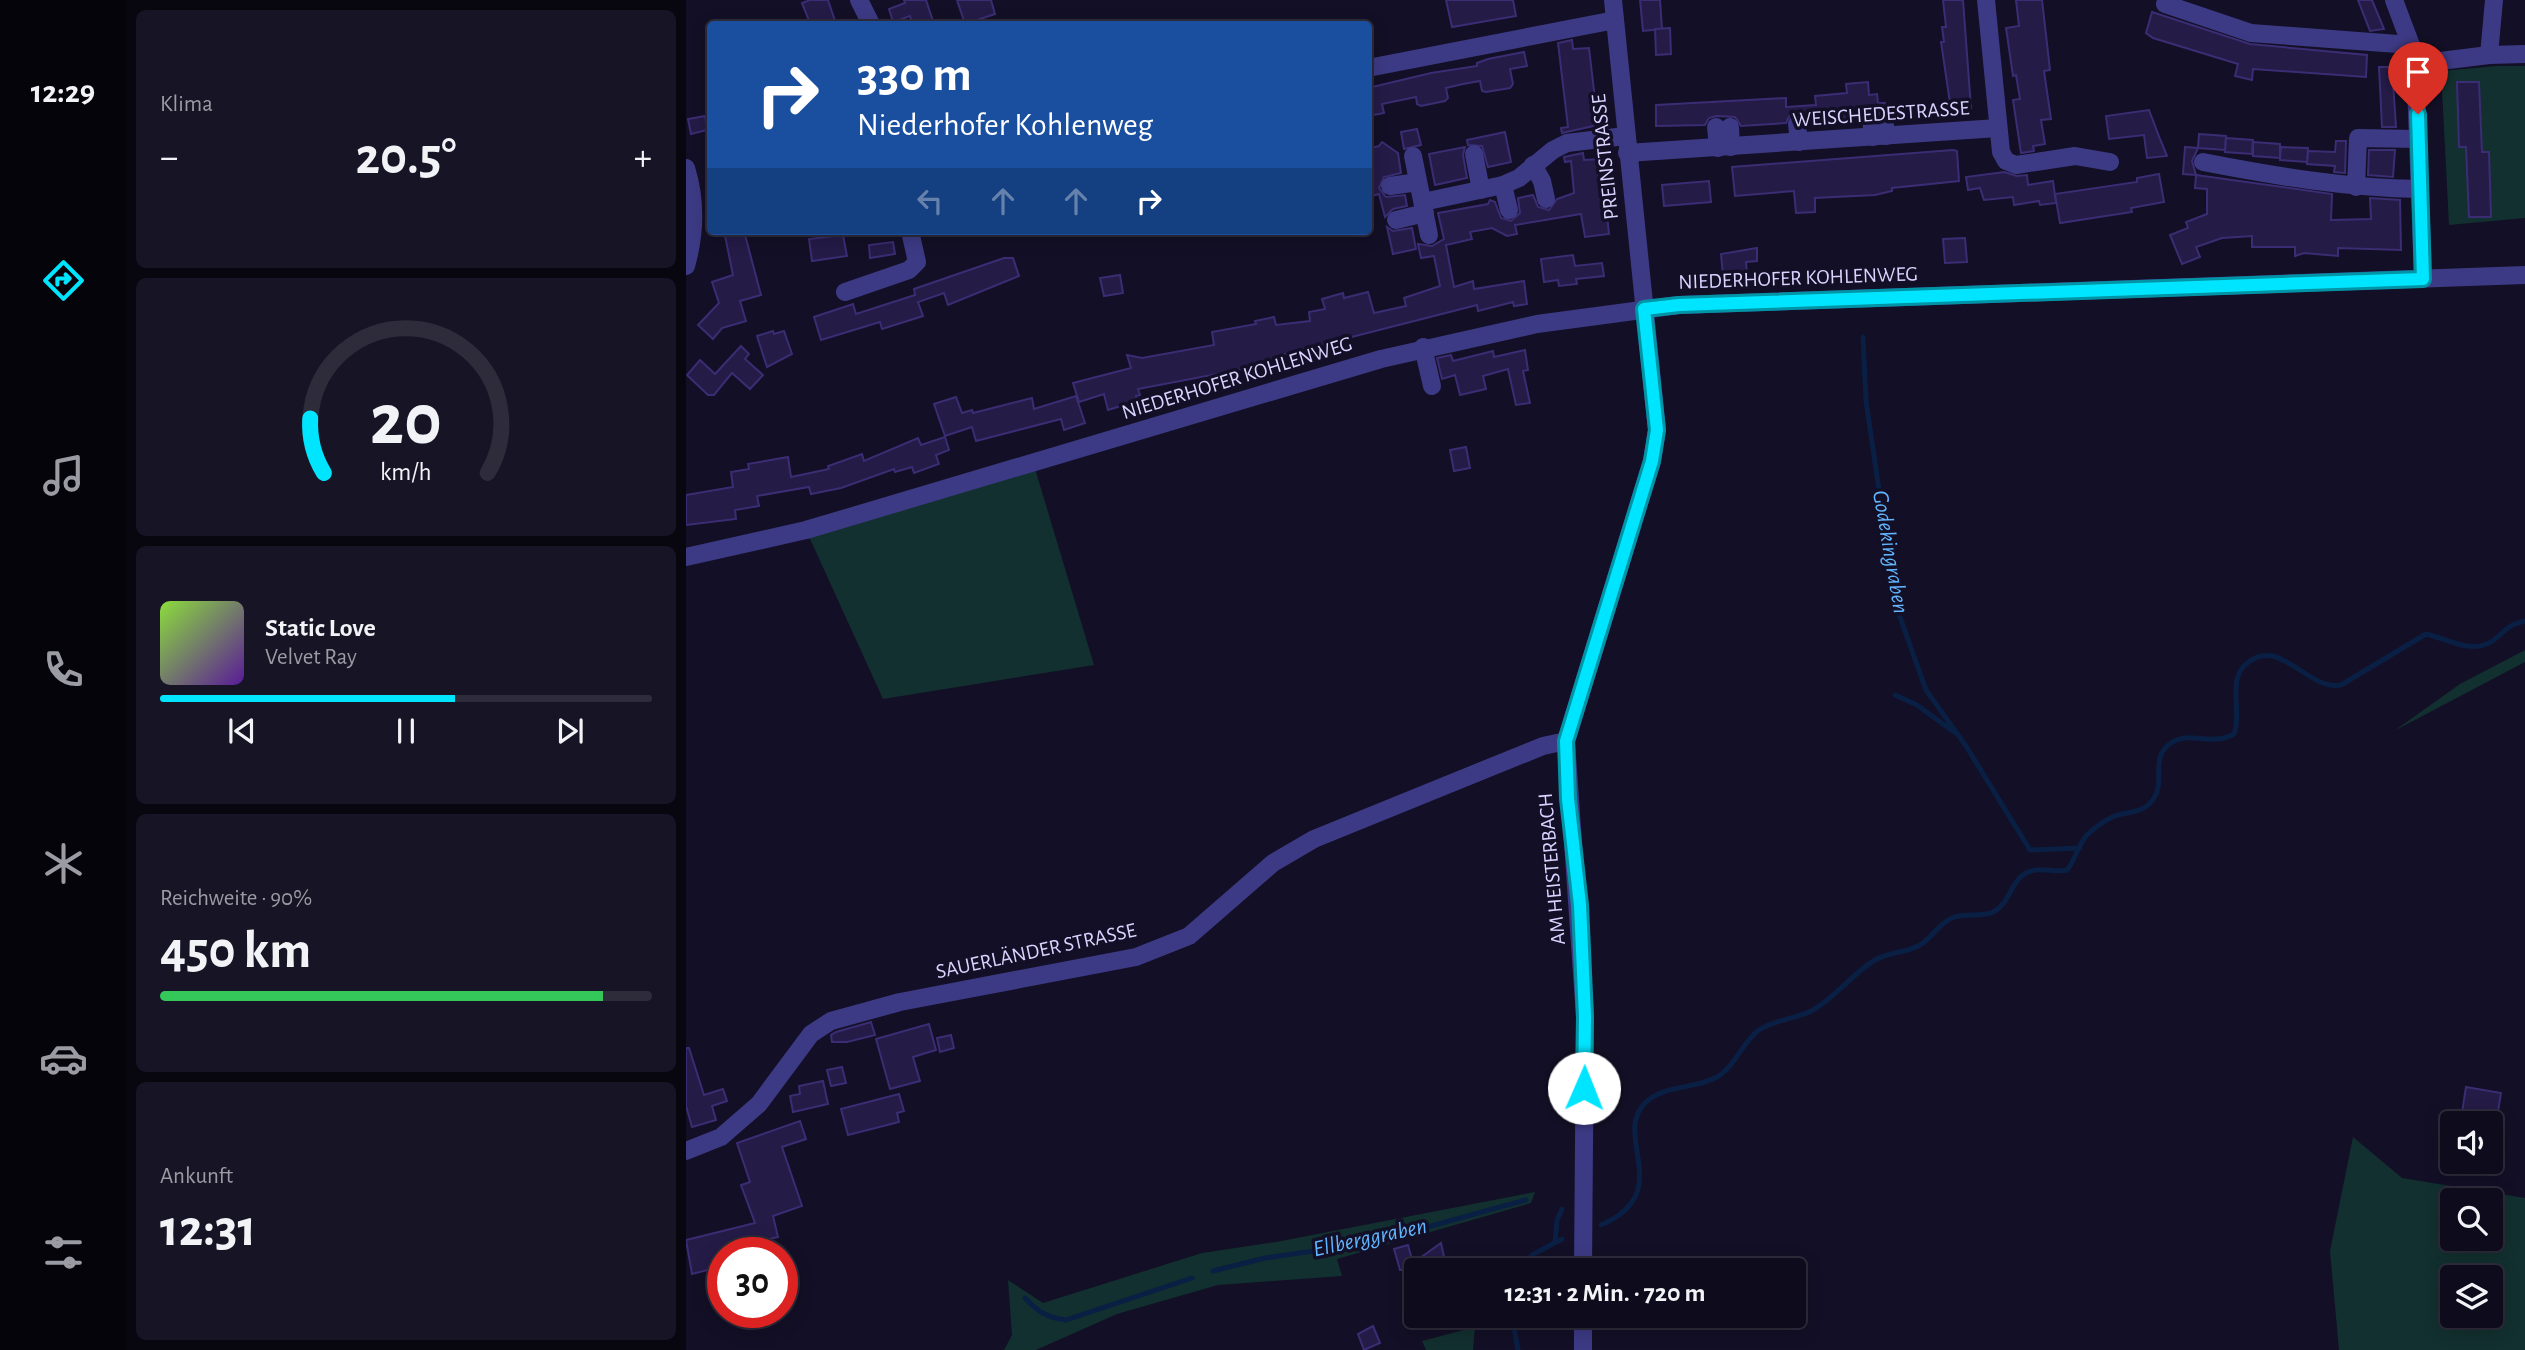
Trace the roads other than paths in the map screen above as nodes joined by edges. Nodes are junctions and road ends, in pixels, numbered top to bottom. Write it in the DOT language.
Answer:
graph roads {
  1 [pos="859,0"];
  2 [pos="1613,0"];
  3 [pos="1986,0"];
  4 [pos="2394,0"];
  5 [pos="2494,0"];
  6 [pos="2165,4"];
  7 [pos="1615,20"];
  8 [pos="870,21"];
  9 [pos="2411,45"];
  10 [pos="2525,54"];
  11 [pos="2489,55"];
  12 [pos="2416,64"];
  13 [pos="1372,67"];
  14 [pos="1877,117"];
  15 [pos="1723,127"];
  16 [pos="1998,128"];
  17 [pos="1879,136"];
  18 [pos="2418,139"];
  19 [pos="1626,145"];
  20 [pos="1725,147"];
  21 [pos="1474,154"];
  22 [pos="1413,156"];
  23 [pos="2109,162"];
  24 [pos="2203,162"];
  25 [pos="1533,165"];
  26 [pos="686,168"];
  27 [pos="1418,182"];
  28 [pos="1503,185"];
  29 [pos="1390,186"];
  30 [pos="2356,187"];
  31 [pos="2420,189"];
  32 [pos="1481,190"];
  33 [pos="1546,199"];
  34 [pos="1424,208"];
  35 [pos="1509,210"];
  36 [pos="1396,219"];
  37 [pos="912,235"];
  38 [pos="1429,235"];
  39 [pos="686,266"];
  40 [pos="2525,275"];
  41 [pos="2423,279"];
  42 [pos="845,292"];
  43 [pos="1644,309"];
  44 [pos="1423,347"];
  45 [pos="1432,386"];
  46 [pos="686,557"];
  47 [pos="1566,741"];
  48 [pos="686,1152"];
  49 [pos="1583,1258"];
  50 [pos="1583,1328"];
  51 [pos="1583,1350"];
  1 -- 8 [label="street"];
  2 -- 7 [label="street, PREINSTRASSE"];
  3 -- 16 [label="street"];
  4 -- 9 [label="street"];
  5 -- 11 [label="street"];
  6 -- 9 [label="street"];
  7 -- 13 [label="street"];
  7 -- 19 [label="street, PREINSTRASSE"];
  9 -- 12 [label="street"];
  10 -- 11 [label="street"];
  11 -- 12 [label="street"];
  12 -- 18 [label="street"];
  14 -- 17 [label="street"];
  15 -- 20 [label="street"];
  16 -- 17 [label="street, WEISCHEDESTRASSE"];
  16 -- 23 [label="street, WEISCHEDESTRASSE"];
  17 -- 20 [label="street, WEISCHEDESTRASSE"];
  18 -- 30 [label="street"];
  18 -- 31 [label="street"];
  19 -- 20 [label="street, WEISCHEDESTRASSE"];
  19 -- 25 [label="street, WEISCHEDESTRASSE"];
  19 -- 43 [label="street, PREINSTRASSE"];
  21 -- 32 [label="street"];
  22 -- 27 [label="street"];
  24 -- 30 [label="street"];
  25 -- 28 [label="street, WEISCHEDESTRASSE"];
  25 -- 33 [label="street"];
  26 -- 39 [label="street"];
  27 -- 29 [label="street"];
  27 -- 34 [label="street"];
  28 -- 32 [label="street"];
  28 -- 35 [label="street"];
  30 -- 31 [label="street"];
  31 -- 41 [label="street"];
  32 -- 34 [label="street"];
  34 -- 36 [label="street"];
  34 -- 38 [label="street"];
  37 -- 42 [label="street"];
  40 -- 41 [label="street, NIEDERHOFER KOHLENWEG"];
  41 -- 43 [label="street, NIEDERHOFER KOHLENWEG"];
  43 -- 44 [label="street, NIEDERHOFER KOHLENWEG"];
  43 -- 47 [label="street, AM HEISTERBACH"];
  44 -- 45 [label="street"];
  44 -- 46 [label="street, NIEDERHOFER KOHLENWEG"];
  47 -- 48 [label="street, SAUERLÄNDER STRASSE"];
  47 -- 49 [label="street, AM HEISTERBACH"];
  50 -- 51 [label="street"];
}
